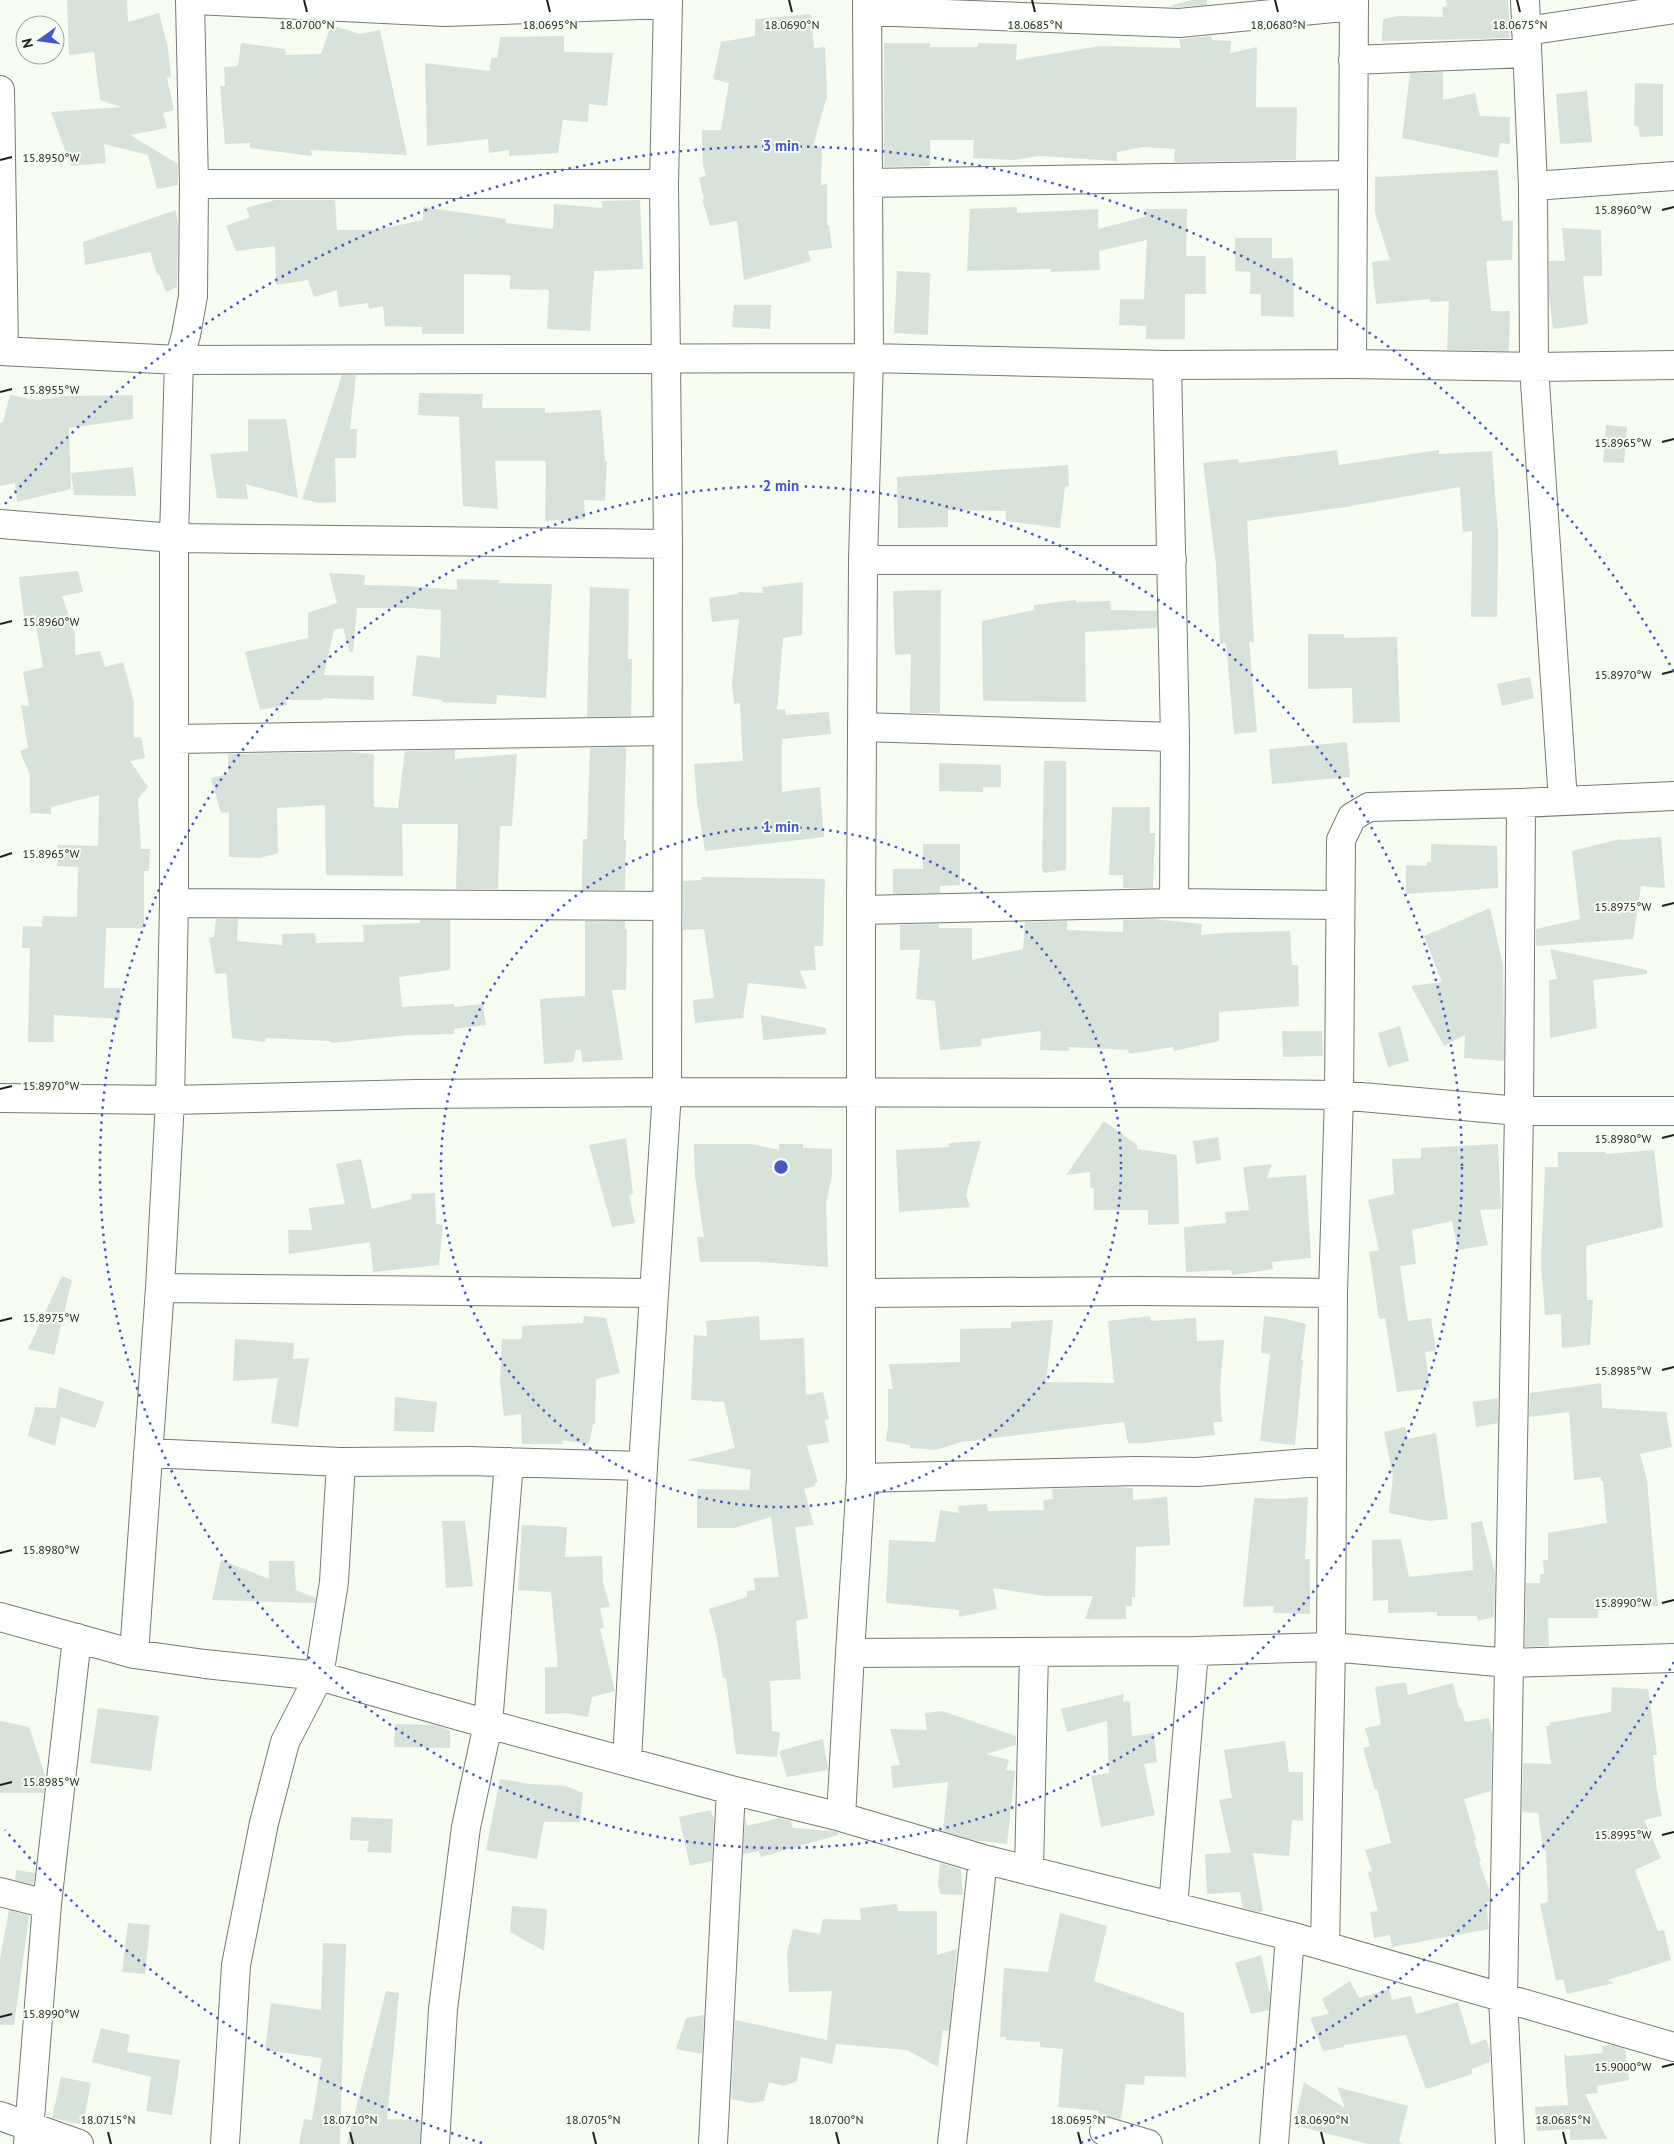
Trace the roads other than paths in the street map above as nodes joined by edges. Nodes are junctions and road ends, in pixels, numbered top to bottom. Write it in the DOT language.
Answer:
graph roads {
  1 [pos="190,0"];
  2 [pos="196,0"];
  3 [pos="1526,0"];
  4 [pos="668,2"];
  5 [pos="1354,3"];
  6 [pos="867,5"];
  7 [pos="1674,9"];
  8 [pos="1527,42"];
  9 [pos="1354,60"];
  10 [pos="0,90"];
  11 [pos="1353,175"];
  12 [pos="1674,176"];
  13 [pos="868,183"];
  14 [pos="194,184"];
  15 [pos="664,184"];
  16 [pos="1532,186"];
  17 [pos="2,351"];
  18 [pos="665,358"];
  19 [pos="869,358"];
  20 [pos="179,360"];
  21 [pos="1352,364"];
  22 [pos="1674,365"];
  23 [pos="1167,366"];
  24 [pos="1534,367"];
  25 [pos="0,524"];
  26 [pos="174,538"];
  27 [pos="668,544"];
  28 [pos="864,560"];
  29 [pos="1172,560"];
  30 [pos="862,727"];
  31 [pos="667,731"];
  32 [pos="1175,737"];
  33 [pos="175,739"];
  34 [pos="1674,796"];
  35 [pos="1563,801"];
  36 [pos="1521,803"];
  37 [pos="174,903"];
  38 [pos="1174,903"];
  39 [pos="1340,905"];
  40 [pos="666,906"];
  41 [pos="861,910"];
  42 [pos="668,1092"];
  43 [pos="862,1093"];
  44 [pos="1339,1095"];
  45 [pos="0,1098"];
  46 [pos="170,1100"];
  47 [pos="1519,1111"];
  48 [pos="1674,1111"];
  49 [pos="160,1288"];
  50 [pos="654,1293"];
  51 [pos="862,1293"];
  52 [pos="1332,1293"];
  53 [pos="148,1453"];
  54 [pos="1332,1461"];
  55 [pos="341,1462"];
  56 [pos="509,1462"];
  57 [pos="643,1466"];
  58 [pos="861,1478"];
  59 [pos="0,1617"];
  60 [pos="77,1638"];
  61 [pos="1331,1648"];
  62 [pos="1194,1650"];
  63 [pos="1034,1652"];
  64 [pos="850,1653"];
  65 [pos="134,1654"];
  66 [pos="1674,1658"];
  67 [pos="1508,1663"];
  68 [pos="319,1676"];
  69 [pos="488,1724"];
  70 [pos="628,1761"];
  71 [pos="731,1790"];
  72 [pos="840,1817"];
  73 [pos="982,1859"];
  74 [pos="1029,1871"];
  75 [pos="0,1892"];
  76 [pos="47,1904"];
  77 [pos="1173,1907"];
  78 [pos="1290,1936"];
  79 [pos="1325,1946"];
  80 [pos="1503,1997"];
  81 [pos="1674,2047"];
  82 [pos="0,2116"];
  83 [pos="1104,2131"];
  84 [pos="29,2135"];
  85 [pos="79,2144"];
  86 [pos="225,2144"];
  87 [pos="435,2144"];
  88 [pos="713,2144"];
  89 [pos="952,2144"];
  90 [pos="1148,2144"];
  91 [pos="1274,2144"];
  92 [pos="1510,2144"];
  1 -- 14 [label="street"];
  2 -- 4 [label="street"];
  3 -- 8 [label="street"];
  4 -- 15 [label="street"];
  5 -- 6 [label="street"];
  5 -- 9 [label="street"];
  6 -- 13 [label="street"];
  7 -- 8 [label="street"];
  8 -- 9 [label="street"];
  8 -- 16 [label="street"];
  9 -- 11 [label="street"];
  10 -- 17 [label="street"];
  11 -- 13 [label="street"];
  11 -- 21 [label="street"];
  12 -- 16 [label="street"];
  13 -- 19 [label="street"];
  14 -- 15 [label="street"];
  14 -- 20 [label="street"];
  15 -- 18 [label="street"];
  16 -- 24 [label="street"];
  17 -- 20 [label="street"];
  18 -- 19 [label="street"];
  18 -- 20 [label="street"];
  18 -- 27 [label="street"];
  19 -- 23 [label="street"];
  19 -- 28 [label="street"];
  20 -- 26 [label="street"];
  21 -- 23 [label="street"];
  21 -- 24 [label="street"];
  22 -- 24 [label="street"];
  23 -- 29 [label="street"];
  24 -- 35 [label="street"];
  25 -- 26 [label="street"];
  26 -- 27 [label="street"];
  26 -- 33 [label="street"];
  27 -- 31 [label="street"];
  28 -- 29 [label="street"];
  28 -- 30 [label="street"];
  29 -- 32 [label="street"];
  30 -- 32 [label="street"];
  30 -- 41 [label="street"];
  31 -- 33 [label="street"];
  31 -- 40 [label="street"];
  32 -- 38 [label="street"];
  33 -- 37 [label="street"];
  34 -- 35 [label="street"];
  35 -- 36 [label="street"];
  36 -- 39 [label="street"];
  36 -- 47 [label="street"];
  37 -- 40 [label="street"];
  37 -- 46 [label="street"];
  38 -- 39 [label="street"];
  38 -- 41 [label="street"];
  39 -- 44 [label="street"];
  40 -- 42 [label="street"];
  41 -- 43 [label="street"];
  42 -- 43 [label="street"];
  42 -- 46 [label="street"];
  42 -- 50 [label="street"];
  43 -- 44 [label="street"];
  43 -- 51 [label="street"];
  44 -- 47 [label="street"];
  44 -- 52 [label="street"];
  45 -- 46 [label="street"];
  46 -- 49 [label="street"];
  47 -- 48 [label="street"];
  47 -- 67 [label="street"];
  49 -- 50 [label="street"];
  49 -- 53 [label="street"];
  50 -- 57 [label="street"];
  51 -- 52 [label="street"];
  51 -- 58 [label="street"];
  52 -- 54 [label="street"];
  53 -- 55 [label="street"];
  53 -- 65 [label="street"];
  54 -- 58 [label="street"];
  54 -- 61 [label="street"];
  55 -- 56 [label="street"];
  55 -- 68 [label="street"];
  56 -- 57 [label="street"];
  56 -- 69 [label="street"];
  57 -- 70 [label="street"];
  58 -- 64 [label="street"];
  59 -- 60 [label="street"];
  60 -- 65 [label="street"];
  60 -- 76 [label="street"];
  61 -- 62 [label="street"];
  61 -- 67 [label="street"];
  61 -- 79 [label="street"];
  62 -- 63 [label="street"];
  62 -- 77 [label="street"];
  63 -- 64 [label="street"];
  63 -- 74 [label="street"];
  64 -- 72 [label="street"];
  65 -- 68 [label="street"];
  66 -- 67 [label="street"];
  67 -- 80 [label="street"];
  68 -- 69 [label="street"];
  68 -- 86 [label="street"];
  69 -- 70 [label="street"];
  69 -- 87 [label="street"];
  70 -- 71 [label="street"];
  71 -- 72 [label="street"];
  71 -- 88 [label="street"];
  72 -- 73 [label="street"];
  73 -- 74 [label="street"];
  73 -- 89 [label="street"];
  74 -- 77 [label="street"];
  75 -- 76 [label="street"];
  76 -- 84 [label="street"];
  77 -- 78 [label="street"];
  78 -- 79 [label="street"];
  78 -- 91 [label="street"];
  79 -- 80 [label="street"];
  80 -- 81 [label="street"];
  80 -- 92 [label="street"];
  82 -- 84 [label="street"];
  83 -- 90 [label="street"];
  84 -- 85 [label="street"];
}
